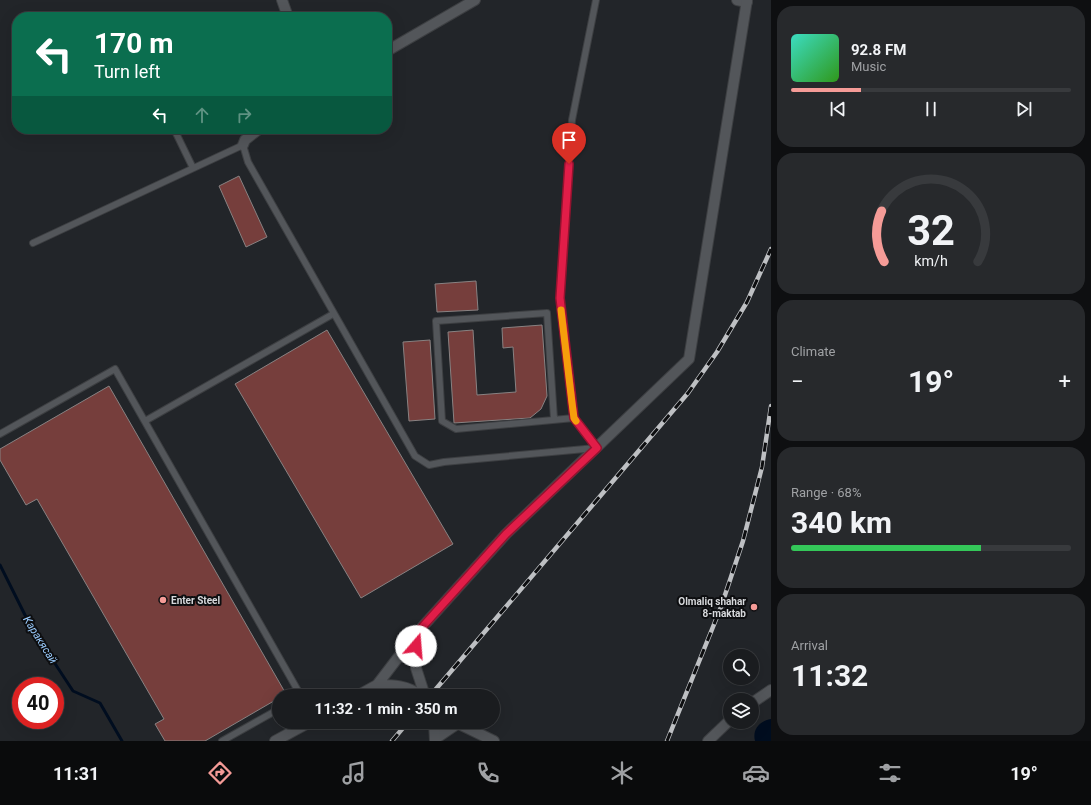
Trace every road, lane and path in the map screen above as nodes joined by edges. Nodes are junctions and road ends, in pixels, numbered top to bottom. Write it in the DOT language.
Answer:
graph roads {
  1 [pos="282,0"];
  2 [pos="475,0"];
  3 [pos="596,0"];
  4 [pos="737,0"];
  5 [pos="747,1"];
  6 [pos="286,12"];
  7 [pos="392,48"];
  8 [pos="176,134"];
  9 [pos="253,134"];
  10 [pos="243,145"];
  11 [pos="193,168"];
  12 [pos="33,243"];
  13 [pos="333,314"];
  14 [pos="574,418"];
  15 [pos="554,419"];
  16 [pos="145,421"];
  17 [pos="0,434"];
  18 [pos="597,448"];
  19 [pos="416,634"];
  20 [pos="377,685"];
  21 [pos="297,689"];
  22 [pos="370,689"];
  23 [pos="409,689"];
  24 [pos="423,689"];
  25 [pos="771,690"];
  26 [pos="759,698"];
  27 [pos="272,714"];
  28 [pos="723,727"];
  29 [pos="297,729"];
  30 [pos="434,729"];
  31 [pos="449,729"];
  32 [pos="468,729"];
  33 [pos="435,740"];
  34 [pos="222,741"];
  35 [pos="275,741"];
  36 [pos="492,741"];
  37 [pos="708,741"];
  1 -- 6 [label="street"];
  2 -- 7 [label="street"];
  3 -- 14 [label="lane"];
  4 -- 5 [label="street"];
  5 -- 18 [label="street"];
  8 -- 11 [label="lane"];
  9 -- 10 [label="street"];
  10 -- 11 [label="lane"];
  10 -- 13 [label="lane"];
  11 -- 12 [label="lane"];
  13 -- 16 [label="lane"];
  13 -- 18 [label="lane"];
  14 -- 15 [label="lane"];
  14 -- 18 [label="lane"];
  15 -- 15 [label="lane"];
  16 -- 17 [label="lane"];
  16 -- 21 [label="lane"];
  18 -- 19 [label="street"];
  19 -- 20 [label="street"];
  19 -- 24 [label="street"];
  20 -- 22 [label="street"];
  20 -- 23 [label="street"];
  25 -- 26 [label="street"];
  27 -- 34 [label="lane"];
  28 -- 37 [label="street"];
  29 -- 35 [label="street"];
  30 -- 33 [label="street"];
  31 -- 33 [label="street"];
  32 -- 36 [label="street"];
}
